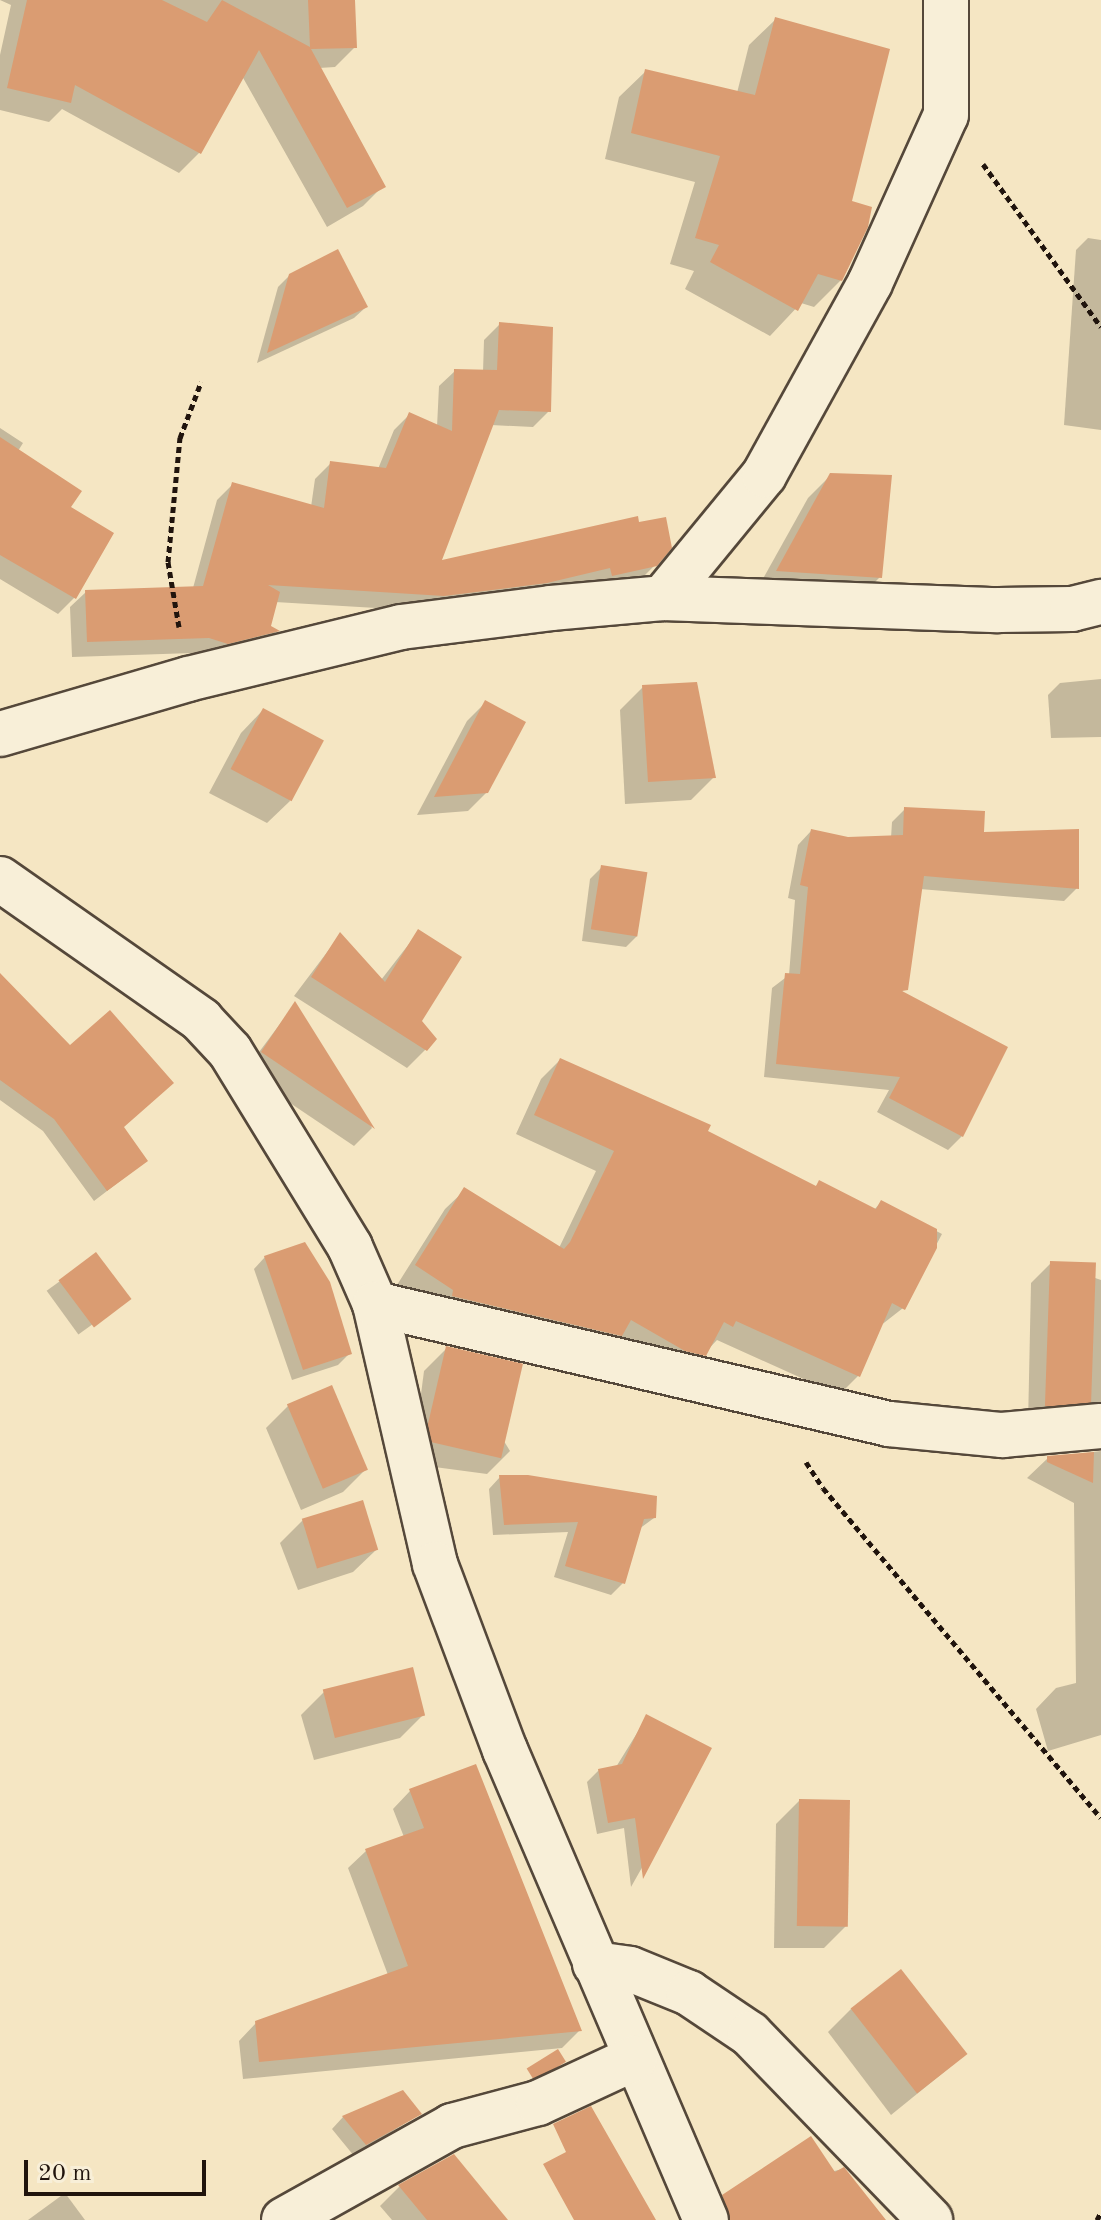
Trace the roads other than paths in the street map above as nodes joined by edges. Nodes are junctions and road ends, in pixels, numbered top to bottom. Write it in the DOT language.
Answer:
graph roads {
  1 [pos="946,0"];
  2 [pos="663,598"];
  3 [pos="1101,602"];
  4 [pos="0,734"];
  5 [pos="0,879"];
  6 [pos="375,1304"];
  7 [pos="1101,1426"];
  8 [pos="595,1964"];
  9 [pos="635,2058"];
  10 [pos="284,2220"];
  11 [pos="706,2220"];
  12 [pos="930,2220"];
  1 -- 2 [label="street"];
  2 -- 3 [label="street"];
  2 -- 4 [label="street"];
  5 -- 6 [label="street"];
  6 -- 7 [label="street"];
  6 -- 8 [label="street"];
  8 -- 9 [label="street"];
  8 -- 12 [label="street"];
  9 -- 10 [label="street"];
  9 -- 11 [label="street"];
}
